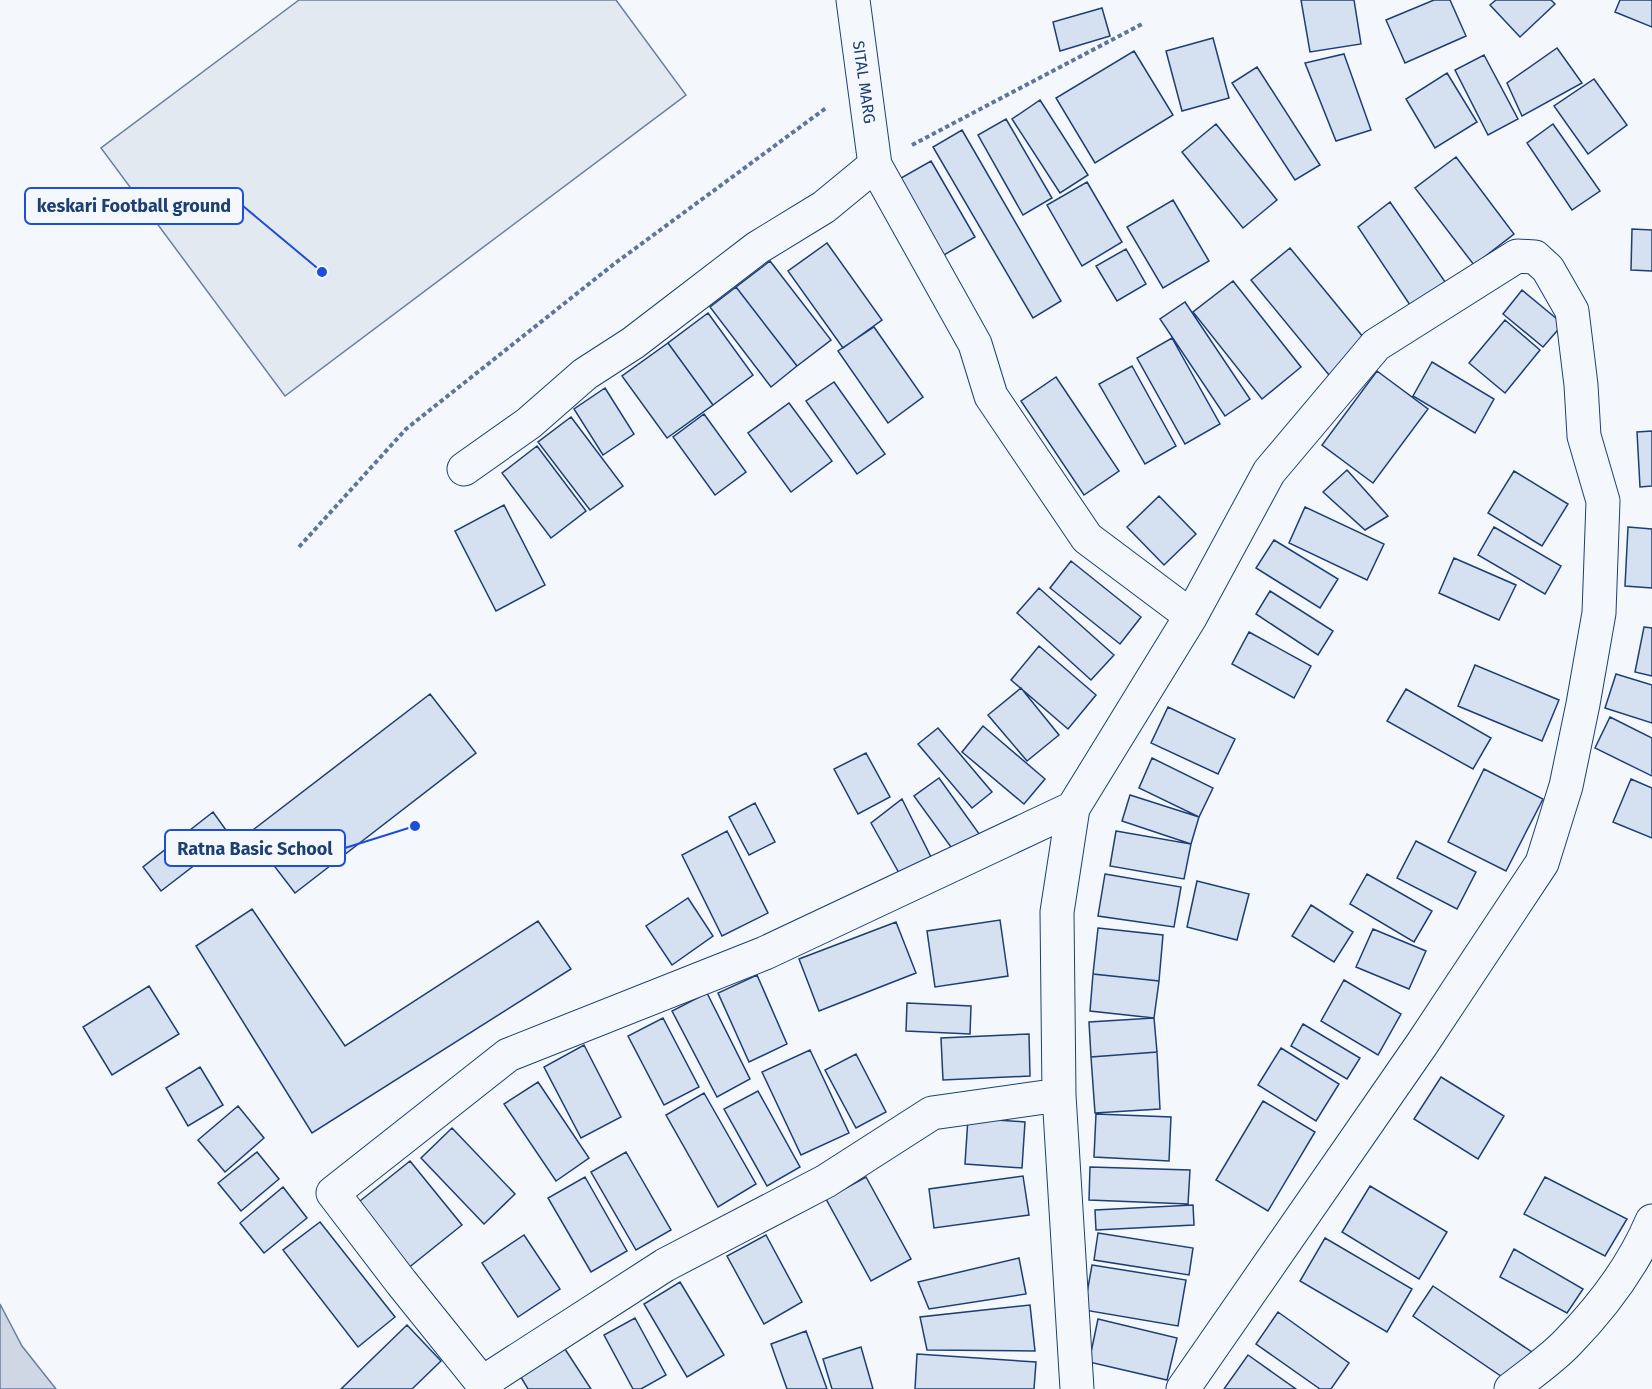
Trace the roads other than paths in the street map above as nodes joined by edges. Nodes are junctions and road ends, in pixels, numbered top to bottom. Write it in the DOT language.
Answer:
graph roads {
  1 [pos="853,0"];
  2 [pos="875,165"];
  3 [pos="464,469"];
  4 [pos="1191,616"];
  5 [pos="1073,808"];
  6 [pos="1059,1095"];
  7 [pos="1652,1221"];
  8 [pos="484,1386"];
  9 [pos="1077,1389"];
  10 [pos="1183,1389"];
  11 [pos="1511,1389"];
  1 -- 2 [label="street, SITAL MARG"];
  2 -- 3 [label="street"];
  2 -- 4 [label="street"];
  4 -- 5 [label="street"];
  4 -- 10 [label="street"];
  5 -- 6 [label="street"];
  5 -- 8 [label="street"];
  6 -- 8 [label="street"];
  6 -- 9 [label="street"];
  7 -- 11 [label="street"];
}
